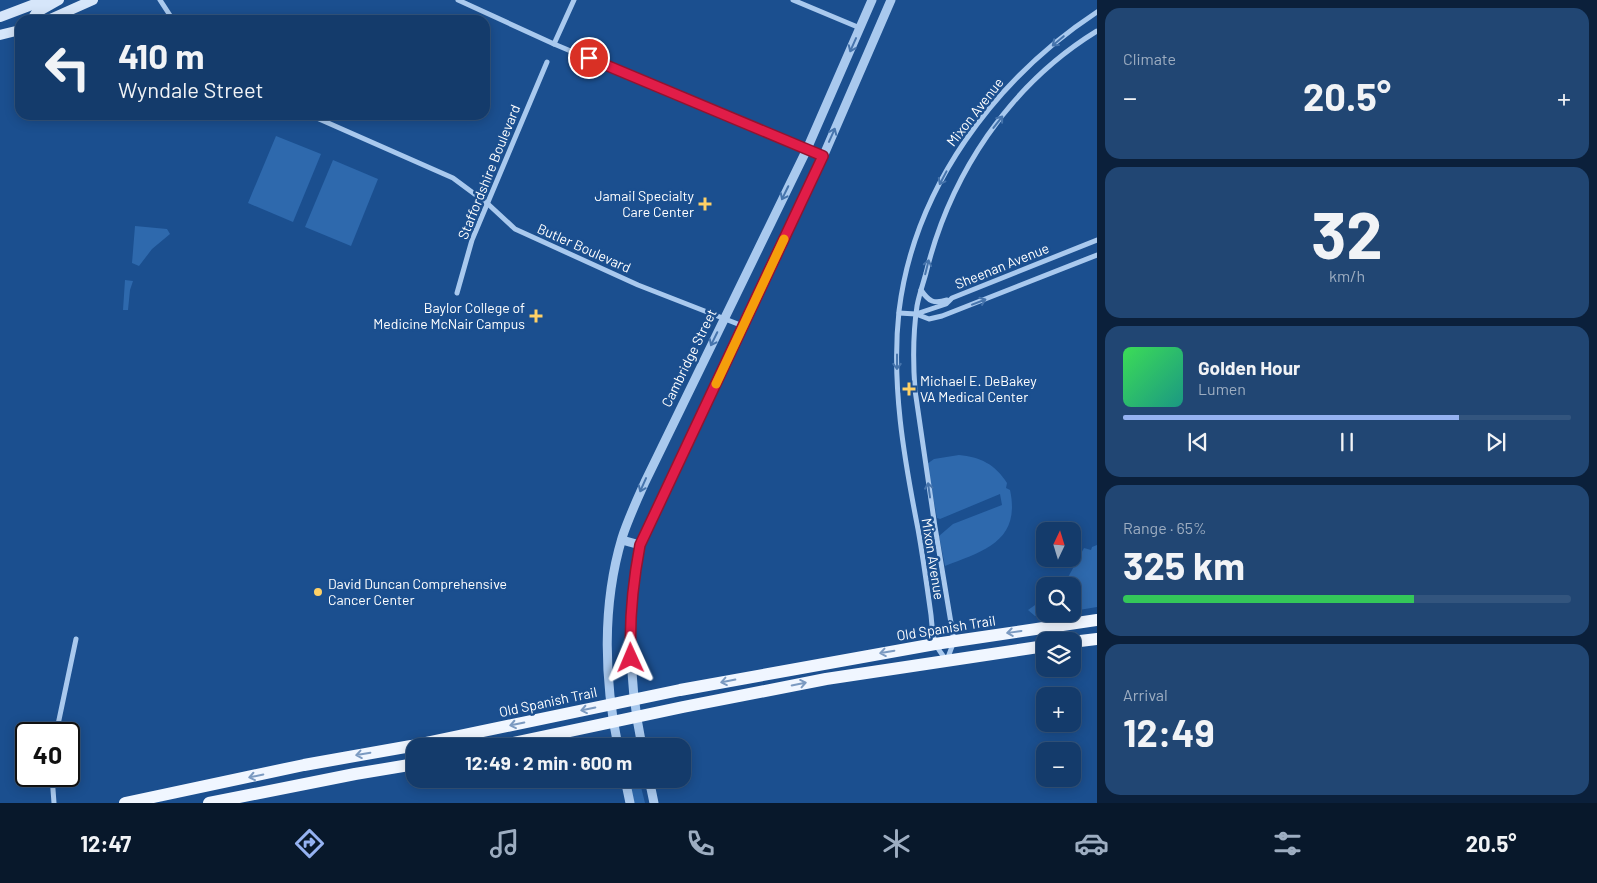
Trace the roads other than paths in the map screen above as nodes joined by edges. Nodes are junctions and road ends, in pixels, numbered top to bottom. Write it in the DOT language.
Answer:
graph roads {
  1 [pos="45,0"];
  2 [pos="59,0"];
  3 [pos="93,0"];
  4 [pos="160,0"];
  5 [pos="458,0"];
  6 [pos="574,0"];
  7 [pos="793,0"];
  8 [pos="872,0"];
  9 [pos="891,0"];
  10 [pos="1097,12"];
  11 [pos="35,15"];
  12 [pos="59,15"];
  13 [pos="170,15"];
  14 [pos="0,17"];
  15 [pos="860,28"];
  16 [pos="15,31"];
  17 [pos="1097,31"];
  18 [pos="0,35"];
  19 [pos="554,44"];
  20 [pos="547,62"];
  21 [pos="322,120"];
  22 [pos="807,149"];
  23 [pos="823,156"];
  24 [pos="488,204"];
  25 [pos="1097,240"];
  26 [pos="1097,255"];
  27 [pos="921,290"];
  28 [pos="457,293"];
  29 [pos="952,298"];
  30 [pos="899,313"];
  31 [pos="916,314"];
  32 [pos="724,320"];
  33 [pos="743,326"];
  34 [pos="622,540"];
  35 [pos="640,545"];
  36 [pos="1097,620"];
  37 [pos="76,639"];
  38 [pos="1097,639"];
  39 [pos="954,641"];
  40 [pos="1081,641"];
  41 [pos="935,644"];
  42 [pos="1036,647"];
  43 [pos="947,661"];
  44 [pos="777,672"];
  45 [pos="780,688"];
  46 [pos="634,700"];
  47 [pos="611,704"];
  48 [pos="636,717"];
  49 [pos="59,722"];
  50 [pos="613,722"];
  51 [pos="449,738"];
  52 [pos="537,738"];
  53 [pos="616,738"];
  54 [pos="640,738"];
  55 [pos="406,747"];
  56 [pos="406,765"];
  57 [pos="53,787"];
  58 [pos="627,788"];
  59 [pos="651,788"];
  60 [pos="54,803"];
  61 [pos="124,803"];
  62 [pos="209,803"];
  63 [pos="630,803"];
  64 [pos="654,803"];
  1 -- 14 [label="main road"];
  2 -- 11 [label="main road"];
  3 -- 12 [label="main road"];
  4 -- 13 [label="street"];
  5 -- 19 [label="street"];
  6 -- 19 [label="street"];
  7 -- 15 [label="street"];
  8 -- 15 [label="street, Cambridge Street"];
  23 -- 9 [label="street, one-way"];
  10 -- 30 [label="street, Mixon Avenue, one-way"];
  15 -- 22 [label="street, Cambridge Street, one-way"];
  16 -- 18 [label="main road"];
  27 -- 17 [label="street, Mixon Avenue, one-way"];
  19 -- 22 [label="street"];
  20 -- 24 [label="street, Staffordshire Boulevard"];
  21 -- 24 [label="street, Butler Boulevard"];
  22 -- 23 [label="street"];
  22 -- 32 [label="street, Cambridge Street, one-way"];
  23 -- 33 [label="street"];
  24 -- 28 [label="street, Staffordshire Boulevard"];
  24 -- 32 [label="street, Butler Boulevard"];
  25 -- 29 [label="street, Sheenan Avenue"];
  31 -- 26 [label="street, Sheenan Avenue, one-way"];
  27 -- 29 [label="street"];
  27 -- 31 [label="street, Mixon Avenue"];
  29 -- 31 [label="street, Sheenan Avenue"];
  30 -- 31 [label="street, Sheenan Avenue"];
  30 -- 41 [label="street, Mixon Avenue, one-way"];
  39 -- 31 [label="street, Mixon Avenue, one-way"];
  32 -- 33 [label="street, Butler Boulevard"];
  32 -- 34 [label="street, Cambridge Street, one-way"];
  33 -- 35 [label="street"];
  34 -- 35 [label="street"];
  34 -- 47 [label="street, Cambridge Street"];
  35 -- 46 [label="street"];
  36 -- 39 [label="main road, Old Spanish Trail, one-way"];
  37 -- 49 [label="street"];
  38 -- 40 [label="main road"];
  39 -- 41 [label="main road, Old Spanish Trail"];
  39 -- 43 [label="street, Mixon Avenue"];
  41 -- 43 [label="street, Mixon Avenue"];
  41 -- 44 [label="main road, Old Spanish Trail, one-way"];
  42 -- 43 [label="main road"];
  45 -- 43 [label="main road, one-way"];
  44 -- 45 [label="main road"];
  44 -- 46 [label="main road, Old Spanish Trail, one-way"];
  45 -- 48 [label="main road"];
  46 -- 47 [label="main road, Old Spanish Trail"];
  46 -- 48 [label="street"];
  47 -- 50 [label="street, Cambridge Street"];
  47 -- 51 [label="main road, Old Spanish Trail, one-way"];
  48 -- 50 [label="main road"];
  48 -- 54 [label="street"];
  50 -- 52 [label="main road"];
  50 -- 53 [label="street, Cambridge Street"];
  55 -- 61 [label="main road, Old Spanish Trail, one-way"];
  56 -- 62 [label="main road"];
  57 -- 60 [label="street"];
  58 -- 63 [label="street"];
  59 -- 64 [label="street"];
}
